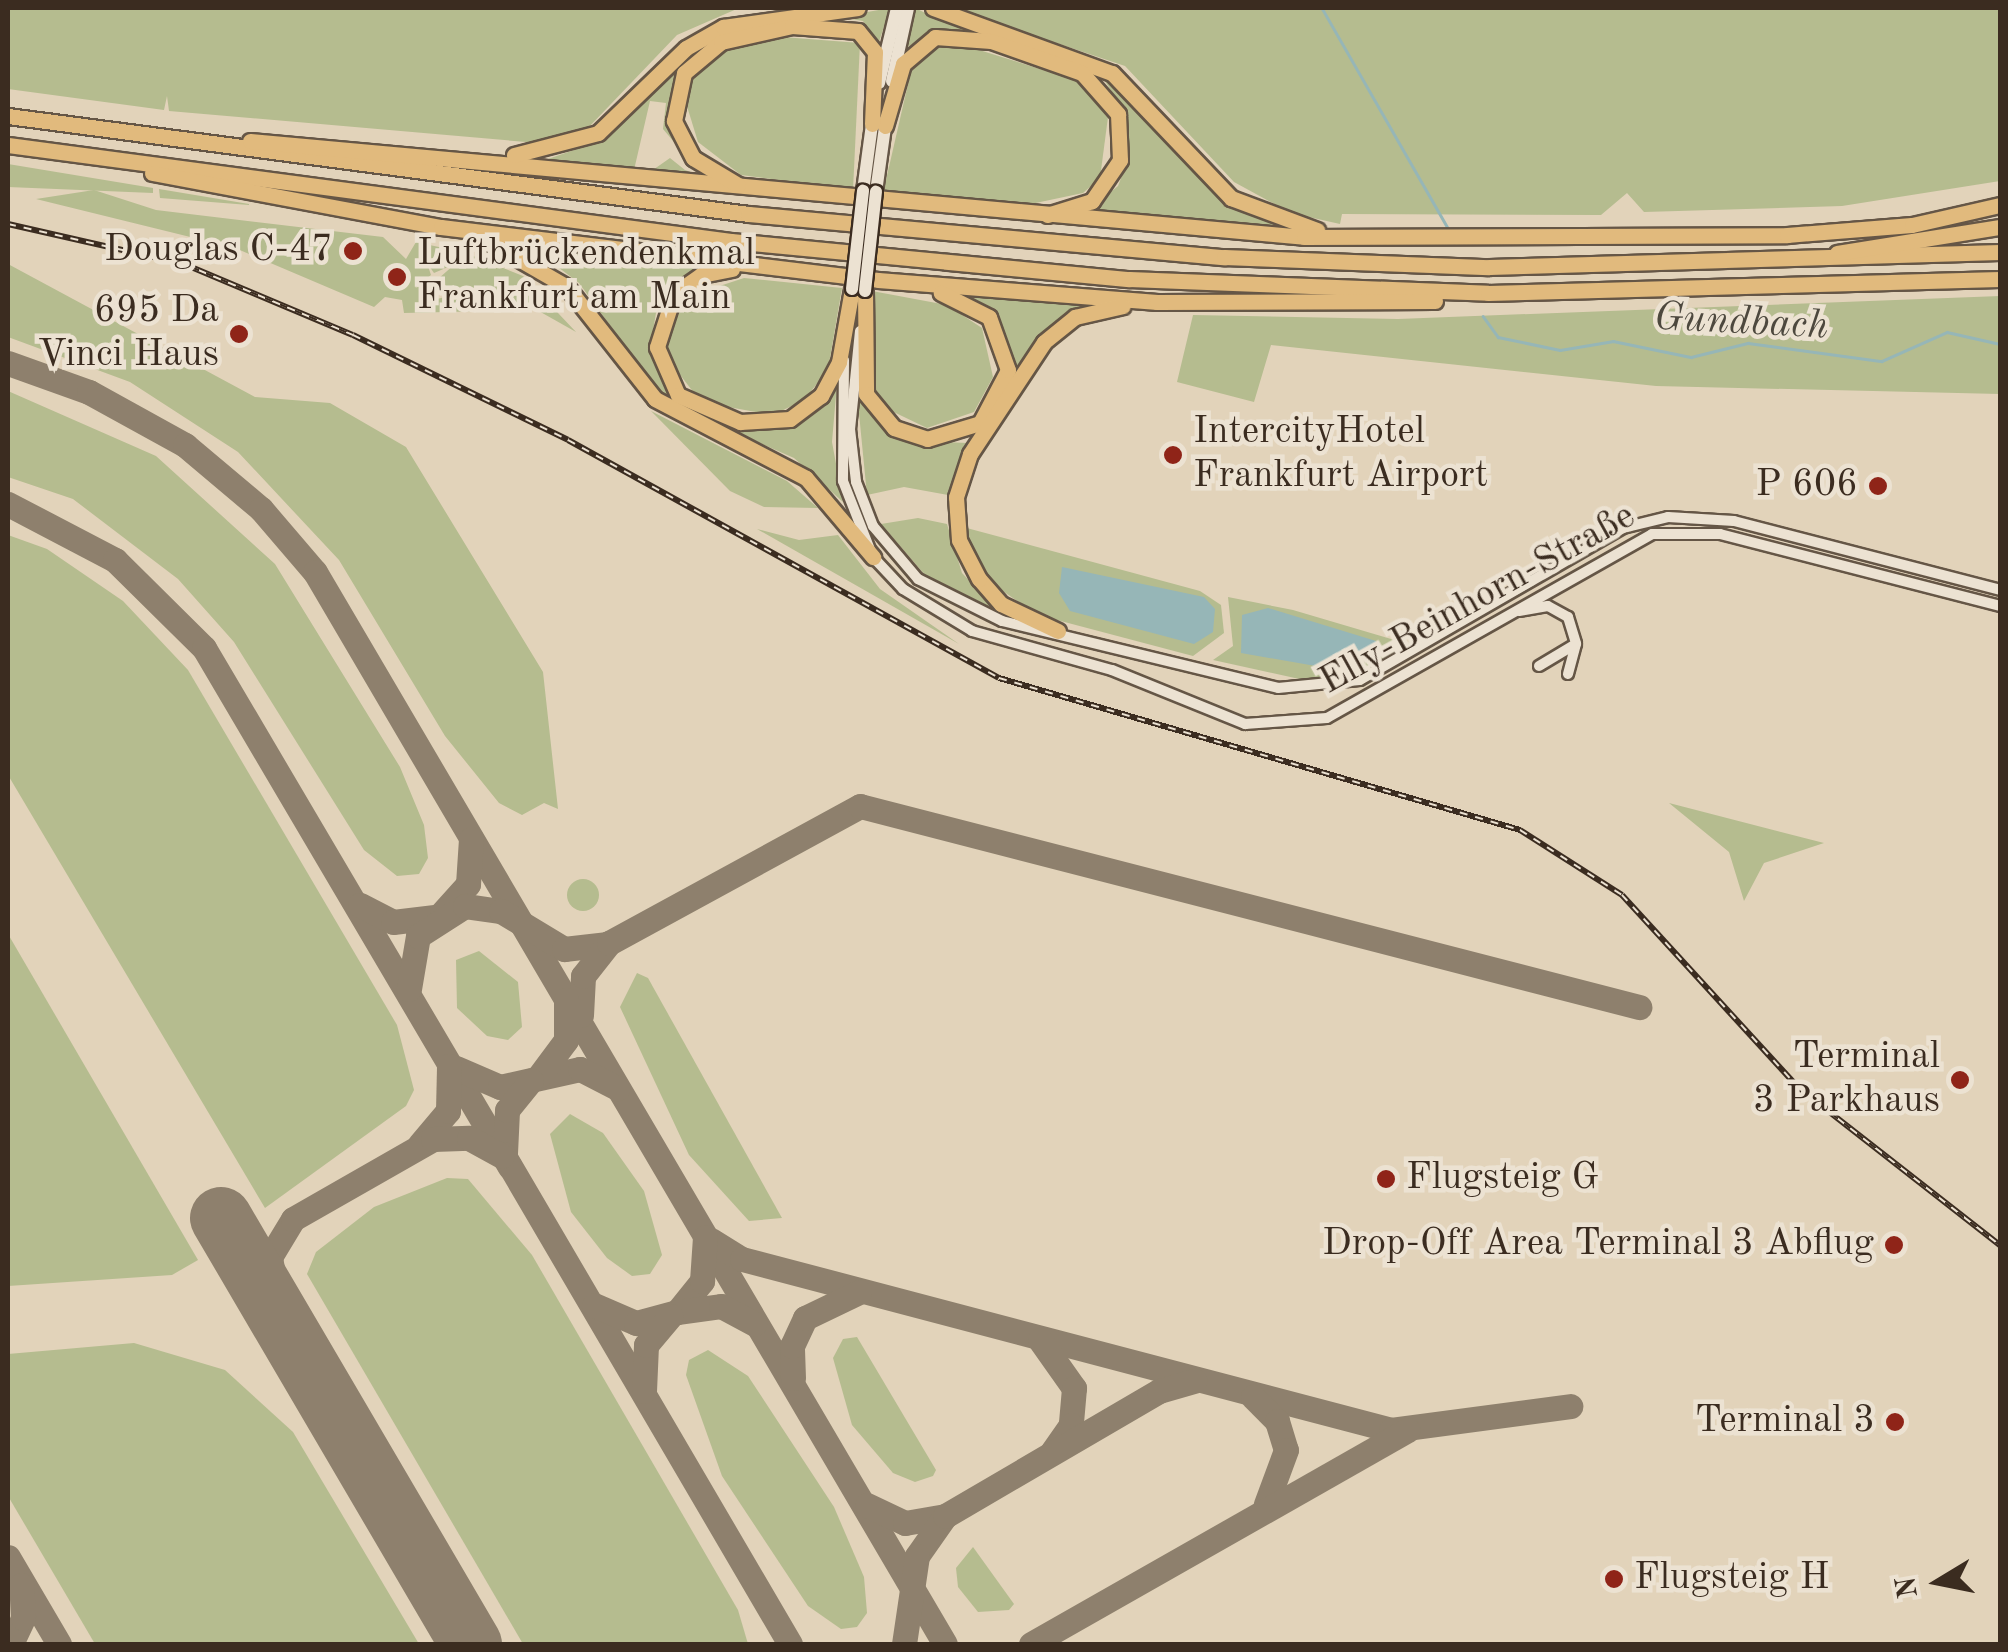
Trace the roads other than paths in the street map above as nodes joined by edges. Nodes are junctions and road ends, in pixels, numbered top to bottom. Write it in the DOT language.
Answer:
graph roads {
  1 [pos="858,8"];
  2 [pos="897,8"];
  3 [pos="908,8"];
  4 [pos="933,8"];
  5 [pos="8,116"];
  6 [pos="879,125"];
  7 [pos="166,139"];
  8 [pos="8,145"];
  9 [pos="434,153"];
  10 [pos="101,158"];
  11 [pos="751,191"];
  12 [pos="2000,206"];
  13 [pos="1006,217"];
  14 [pos="1912,225"];
  15 [pos="441,227"];
  16 [pos="1995,227"];
  17 [pos="1360,237"];
  18 [pos="2000,252"];
  19 [pos="1784,263"];
  20 [pos="772,269"];
  21 [pos="2000,279"];
  22 [pos="865,287"];
  23 [pos="1488,293"];
  24 [pos="1157,302"];
  25 [pos="854,499"];
  26 [pos="856,531"];
  27 [pos="873,557"];
  28 [pos="2000,590"];
  29 [pos="2000,606"];
  30 [pos="1504,615"];
  31 [pos="1058,631"];
  32 [pos="1576,636"];
  33 [pos="1538,666"];
  34 [pos="1568,674"];
  1 -- 9 [label="highway"];
  2 -- 6 [label="main road"];
  3 -- 6 [label="main road"];
  4 -- 17 [label="highway"];
  5 -- 7 [label="highway"];
  6 -- 11 [label="highway"];
  6 -- 13 [label="highway"];
  6 -- 22 [label="main road, bridge"];
  7 -- 9 [label="highway"];
  7 -- 19 [label="highway"];
  8 -- 10 [label="highway"];
  9 -- 11 [label="highway"];
  10 -- 15 [label="highway"];
  10 -- 23 [label="highway"];
  11 -- 13 [label="highway"];
  12 -- 14 [label="highway"];
  13 -- 17 [label="highway"];
  14 -- 16 [label="highway"];
  14 -- 17 [label="highway"];
  15 -- 20 [label="highway"];
  15 -- 26 [label="highway"];
  16 -- 19 [label="highway"];
  18 -- 19 [label="highway"];
  20 -- 22 [label="highway"];
  20 -- 22 [label="highway"];
  21 -- 23 [label="highway"];
  22 -- 22 [label="highway"];
  22 -- 24 [label="highway"];
  22 -- 25 [label="street, Elly-Beinhorn-Straße"];
  23 -- 24 [label="highway"];
  24 -- 31 [label="highway"];
  25 -- 26 [label="street, Elly-Beinhorn-Straße"];
  25 -- 31 [label="street, Elly-Beinhorn-Straße"];
  26 -- 27 [label="highway"];
  27 -- 30 [label="street, Elly-Beinhorn-Straße"];
  28 -- 31 [label="street, Elly-Beinhorn-Straße"];
  29 -- 30 [label="street, Elly-Beinhorn-Straße"];
  30 -- 32 [label="street"];
  32 -- 33 [label="street"];
  32 -- 34 [label="street"];
}
